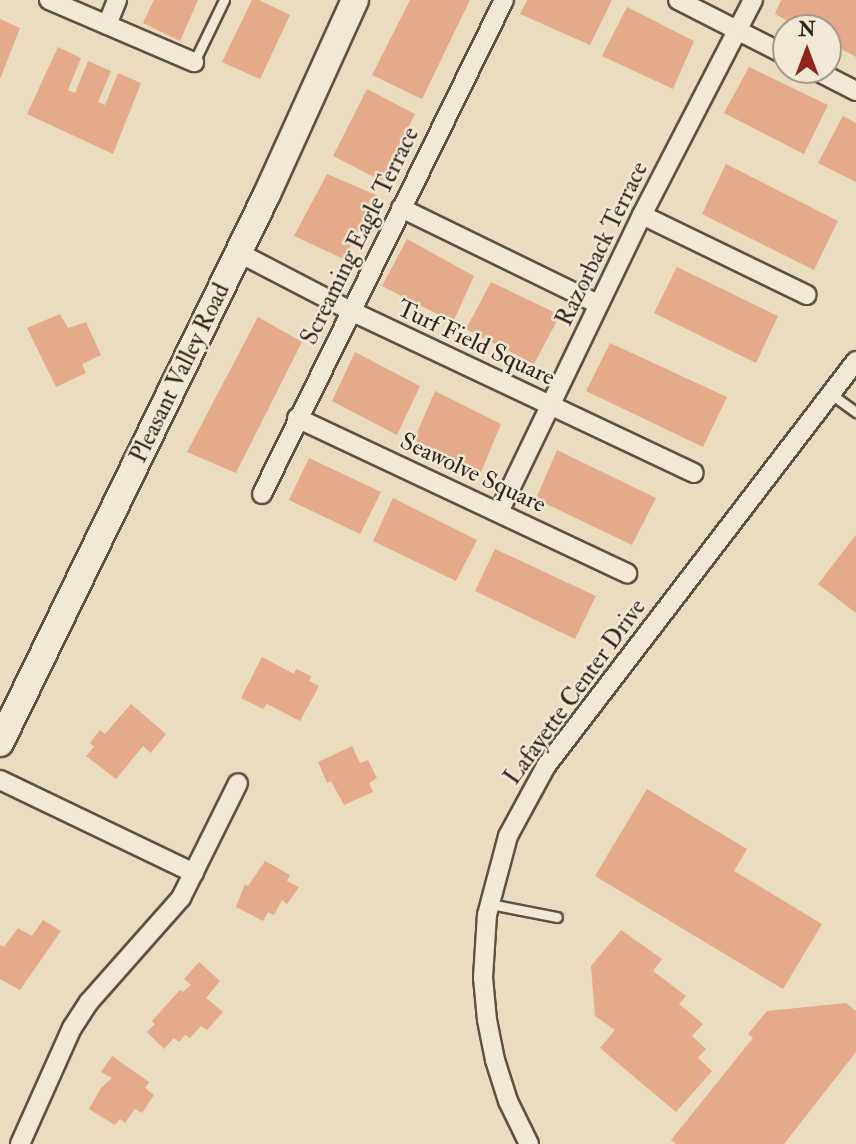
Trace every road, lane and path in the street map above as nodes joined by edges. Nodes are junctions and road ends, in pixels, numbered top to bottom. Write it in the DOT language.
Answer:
graph roads {
  1 [pos="50,0"];
  2 [pos="117,0"];
  3 [pos="224,0"];
  4 [pos="355,0"];
  5 [pos="504,0"];
  6 [pos="678,0"];
  7 [pos="753,0"];
  8 [pos="107,25"];
  9 [pos="738,30"];
  10 [pos="772,48"];
  11 [pos="194,62"];
  12 [pos="401,208"];
  13 [pos="642,215"];
  14 [pos="239,253"];
  15 [pos="807,295"];
  16 [pos="598,304"];
  17 [pos="351,311"];
  18 [pos="856,362"];
  19 [pos="831,394"];
  20 [pos="551,405"];
  21 [pos="856,412"];
  22 [pos="297,418"];
  23 [pos="694,473"];
  24 [pos="262,494"];
  25 [pos="499,512"];
  26 [pos="627,573"];
  27 [pos="0,743"];
  28 [pos="0,779"];
  29 [pos="237,783"];
  30 [pos="194,873"];
  31 [pos="489,904"];
  32 [pos="557,917"];
  33 [pos="20,1144"];
  34 [pos="529,1144"];
  1 -- 8 [label="street"];
  2 -- 8 [label="street"];
  3 -- 11 [label="lane"];
  4 -- 14 [label="street, Pleasant Valley Road"];
  5 -- 12 [label="street, Screaming Eagle Terrace"];
  6 -- 9 [label="street"];
  7 -- 9 [label="street, Razorback Terrace"];
  8 -- 11 [label="street"];
  9 -- 10 [label="street"];
  9 -- 13 [label="street, Razorback Terrace"];
  12 -- 16 [label="street"];
  12 -- 17 [label="street, Screaming Eagle Terrace"];
  13 -- 15 [label="street"];
  13 -- 16 [label="street, Razorback Terrace"];
  14 -- 17 [label="street, Turf Field Square"];
  14 -- 27 [label="street, Pleasant Valley Road"];
  16 -- 20 [label="street, Razorback Terrace"];
  17 -- 20 [label="street, Turf Field Square"];
  17 -- 22 [label="street, Screaming Eagle Terrace"];
  18 -- 19 [label="street, Lafayette Center Drive"];
  19 -- 21 [label="lane"];
  19 -- 31 [label="street, Lafayette Center Drive"];
  20 -- 23 [label="street, Turf Field Square"];
  20 -- 25 [label="street, Razorback Terrace"];
  22 -- 24 [label="street, Screaming Eagle Terrace"];
  22 -- 25 [label="street, Seawolve Square"];
  25 -- 26 [label="street, Seawolve Square"];
  28 -- 30 [label="street"];
  29 -- 30 [label="street"];
  30 -- 33 [label="street"];
  31 -- 32 [label="lane"];
  31 -- 34 [label="street, Lafayette Center Drive"];
}
